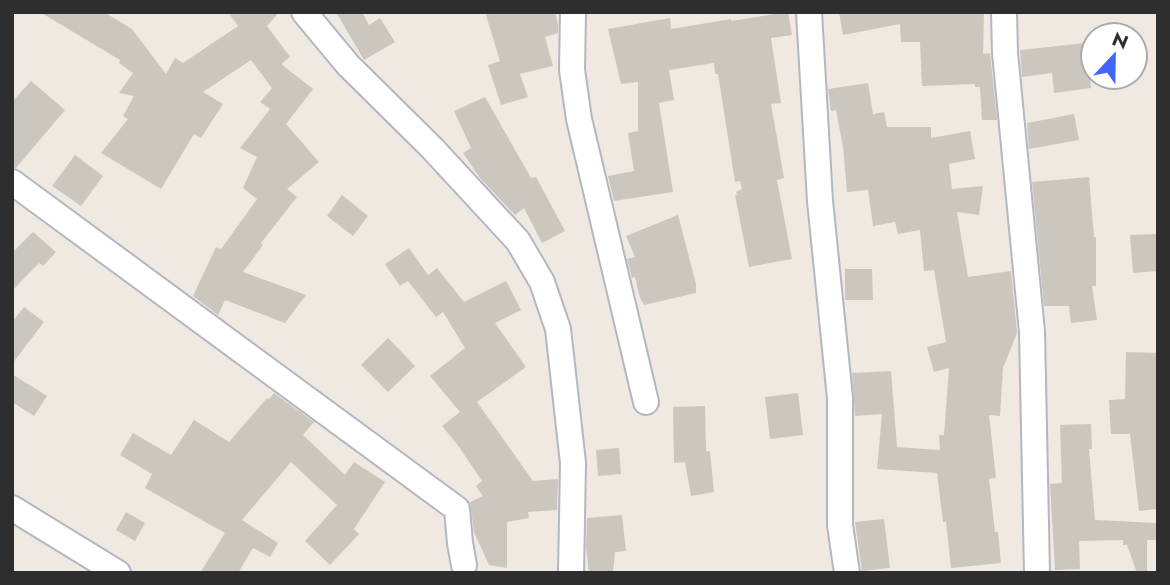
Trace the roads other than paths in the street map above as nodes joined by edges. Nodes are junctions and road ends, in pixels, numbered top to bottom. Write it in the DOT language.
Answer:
graph roads {
  1 [pos="304,12"];
  2 [pos="573,12"];
  3 [pos="809,12"];
  4 [pos="1004,12"];
  5 [pos="12,182"];
  6 [pos="646,402"];
  7 [pos="12,509"];
  8 [pos="464,565"];
  9 [pos="118,573"];
  10 [pos="571,573"];
  11 [pos="847,573"];
  12 [pos="1037,573"];
  1 -- 10 [label="street"];
  2 -- 6 [label="street"];
  3 -- 11 [label="street"];
  4 -- 12 [label="street"];
  5 -- 8 [label="street"];
  7 -- 9 [label="street"];
}
